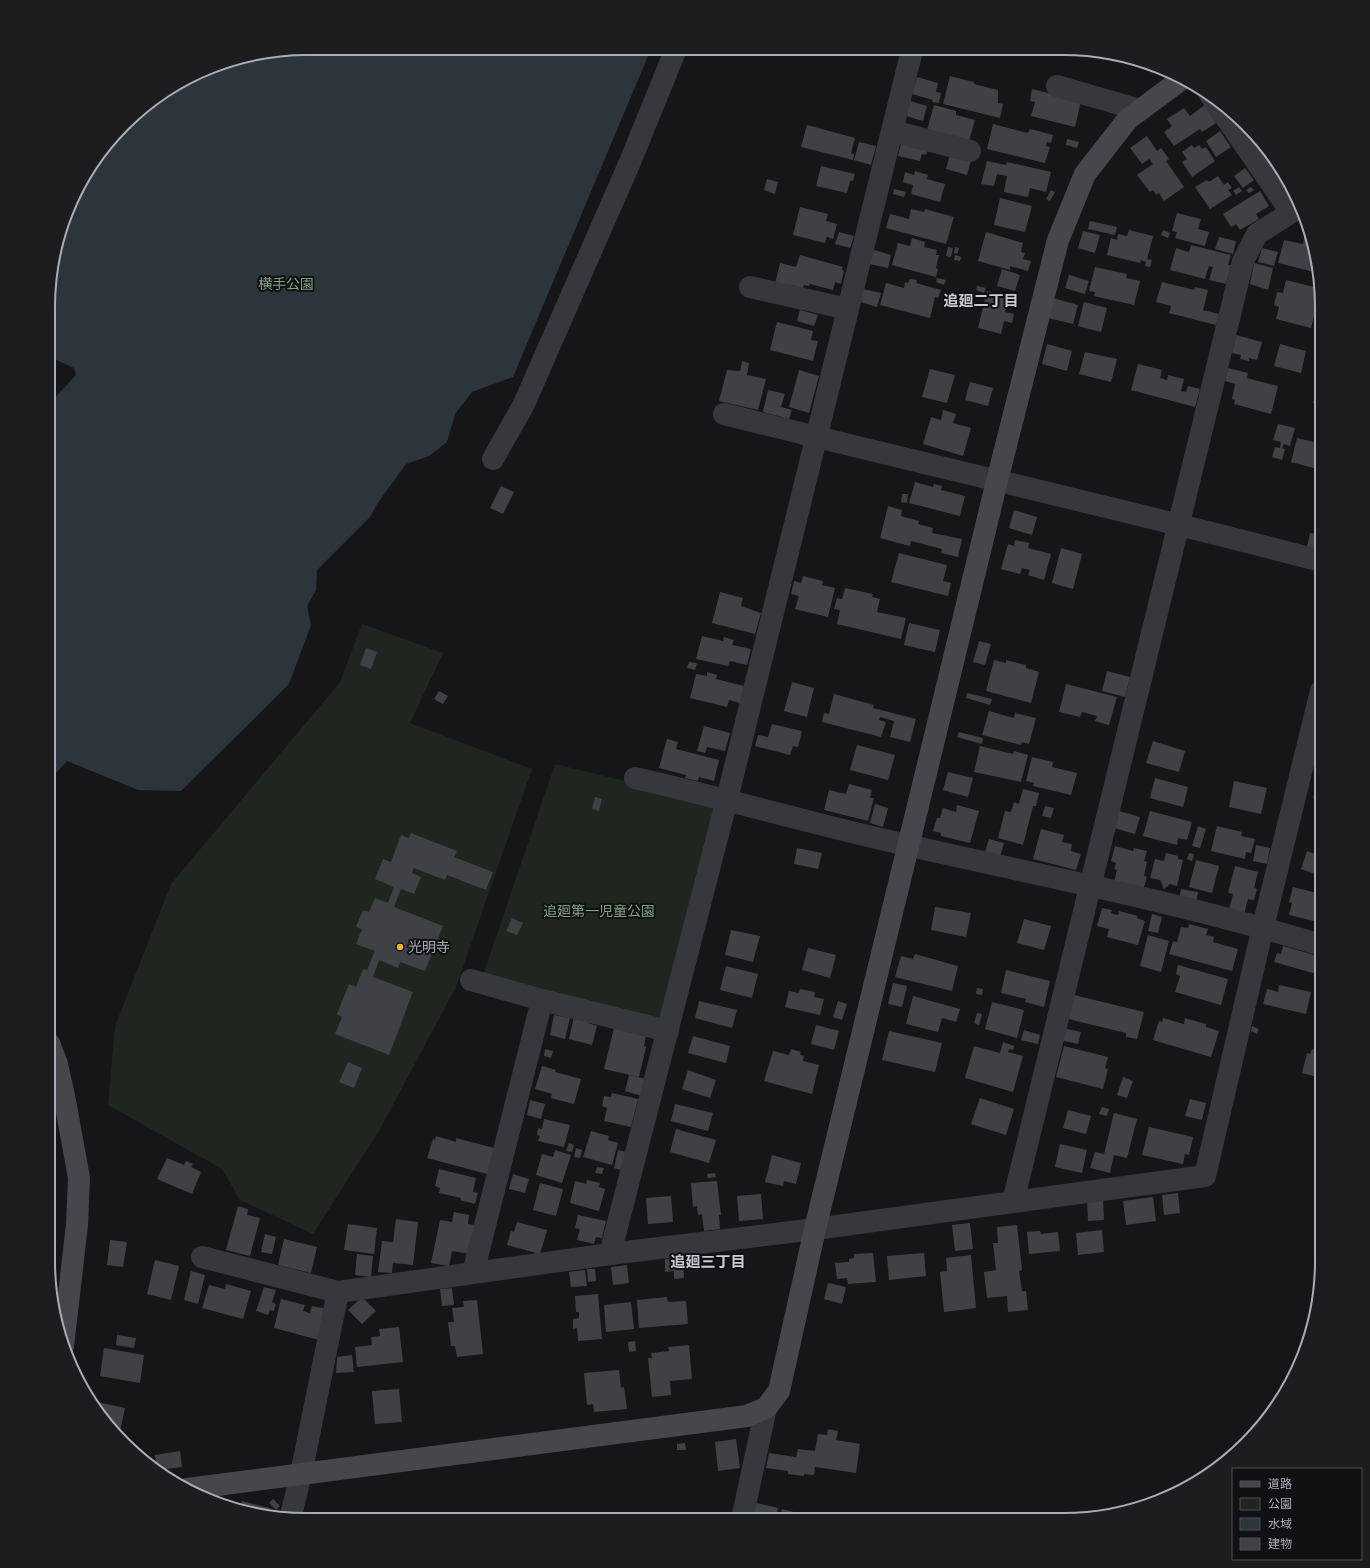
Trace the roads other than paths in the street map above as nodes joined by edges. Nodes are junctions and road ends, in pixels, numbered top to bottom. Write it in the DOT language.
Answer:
graph roads {
  1 [pos="674,55"];
  2 [pos="911,55"];
  3 [pos="1177,83"];
  4 [pos="1057,86"];
  5 [pos="1140,110"];
  6 [pos="1225,114"];
  7 [pos="892,131"];
  8 [pos="970,151"];
  9 [pos="1295,210"];
  10 [pos="750,287"];
  11 [pos="848,309"];
  12 [pos="724,414"];
  13 [pos="816,437"];
  14 [pos="493,459"];
  15 [pos="997,482"];
  16 [pos="1180,524"];
  17 [pos="1315,560"];
  18 [pos="1315,719"];
  19 [pos="635,778"];
  20 [pos="727,799"];
  21 [pos="908,846"];
  22 [pos="1089,886"];
  23 [pos="1263,927"];
  24 [pos="1315,943"];
  25 [pos="471,980"];
  26 [pos="542,1000"];
  27 [pos="668,1031"];
  28 [pos="55,1059"];
  29 [pos="1013,1202"];
  30 [pos="815,1229"];
  31 [pos="610,1254"];
  32 [pos="202,1257"];
  33 [pos="473,1273"];
  34 [pos="338,1292"];
  35 [pos="65,1330"];
  36 [pos="766,1408"];
  37 [pos="301,1474"];
  38 [pos="201,1489"];
  39 [pos="292,1512"];
  40 [pos="744,1513"];
  1 -- 14 [label="street"];
  2 -- 7 [label="street"];
  3 -- 5 [label="street"];
  4 -- 5 [label="street"];
  5 -- 15 [label="street"];
  6 -- 9 [label="street"];
  7 -- 8 [label="street"];
  7 -- 11 [label="street"];
  9 -- 16 [label="street"];
  10 -- 11 [label="street"];
  11 -- 13 [label="street"];
  12 -- 13 [label="street"];
  13 -- 15 [label="street"];
  13 -- 20 [label="street"];
  15 -- 16 [label="street"];
  15 -- 21 [label="street"];
  16 -- 17 [label="street"];
  16 -- 22 [label="street"];
  18 -- 23 [label="street"];
  19 -- 20 [label="street"];
  20 -- 21 [label="street"];
  20 -- 27 [label="street"];
  21 -- 22 [label="street"];
  21 -- 30 [label="street"];
  22 -- 23 [label="street"];
  22 -- 29 [label="street"];
  23 -- 24 [label="street"];
  23 -- 29 [label="street"];
  25 -- 26 [label="street"];
  26 -- 27 [label="street"];
  26 -- 33 [label="street"];
  27 -- 31 [label="street"];
  28 -- 35 [label="street"];
  29 -- 30 [label="street"];
  30 -- 31 [label="street"];
  30 -- 36 [label="street"];
  31 -- 33 [label="street"];
  32 -- 34 [label="street"];
  33 -- 34 [label="street"];
  34 -- 37 [label="street"];
  36 -- 37 [label="street"];
  36 -- 40 [label="street"];
  37 -- 38 [label="street"];
  37 -- 39 [label="street"];
}
